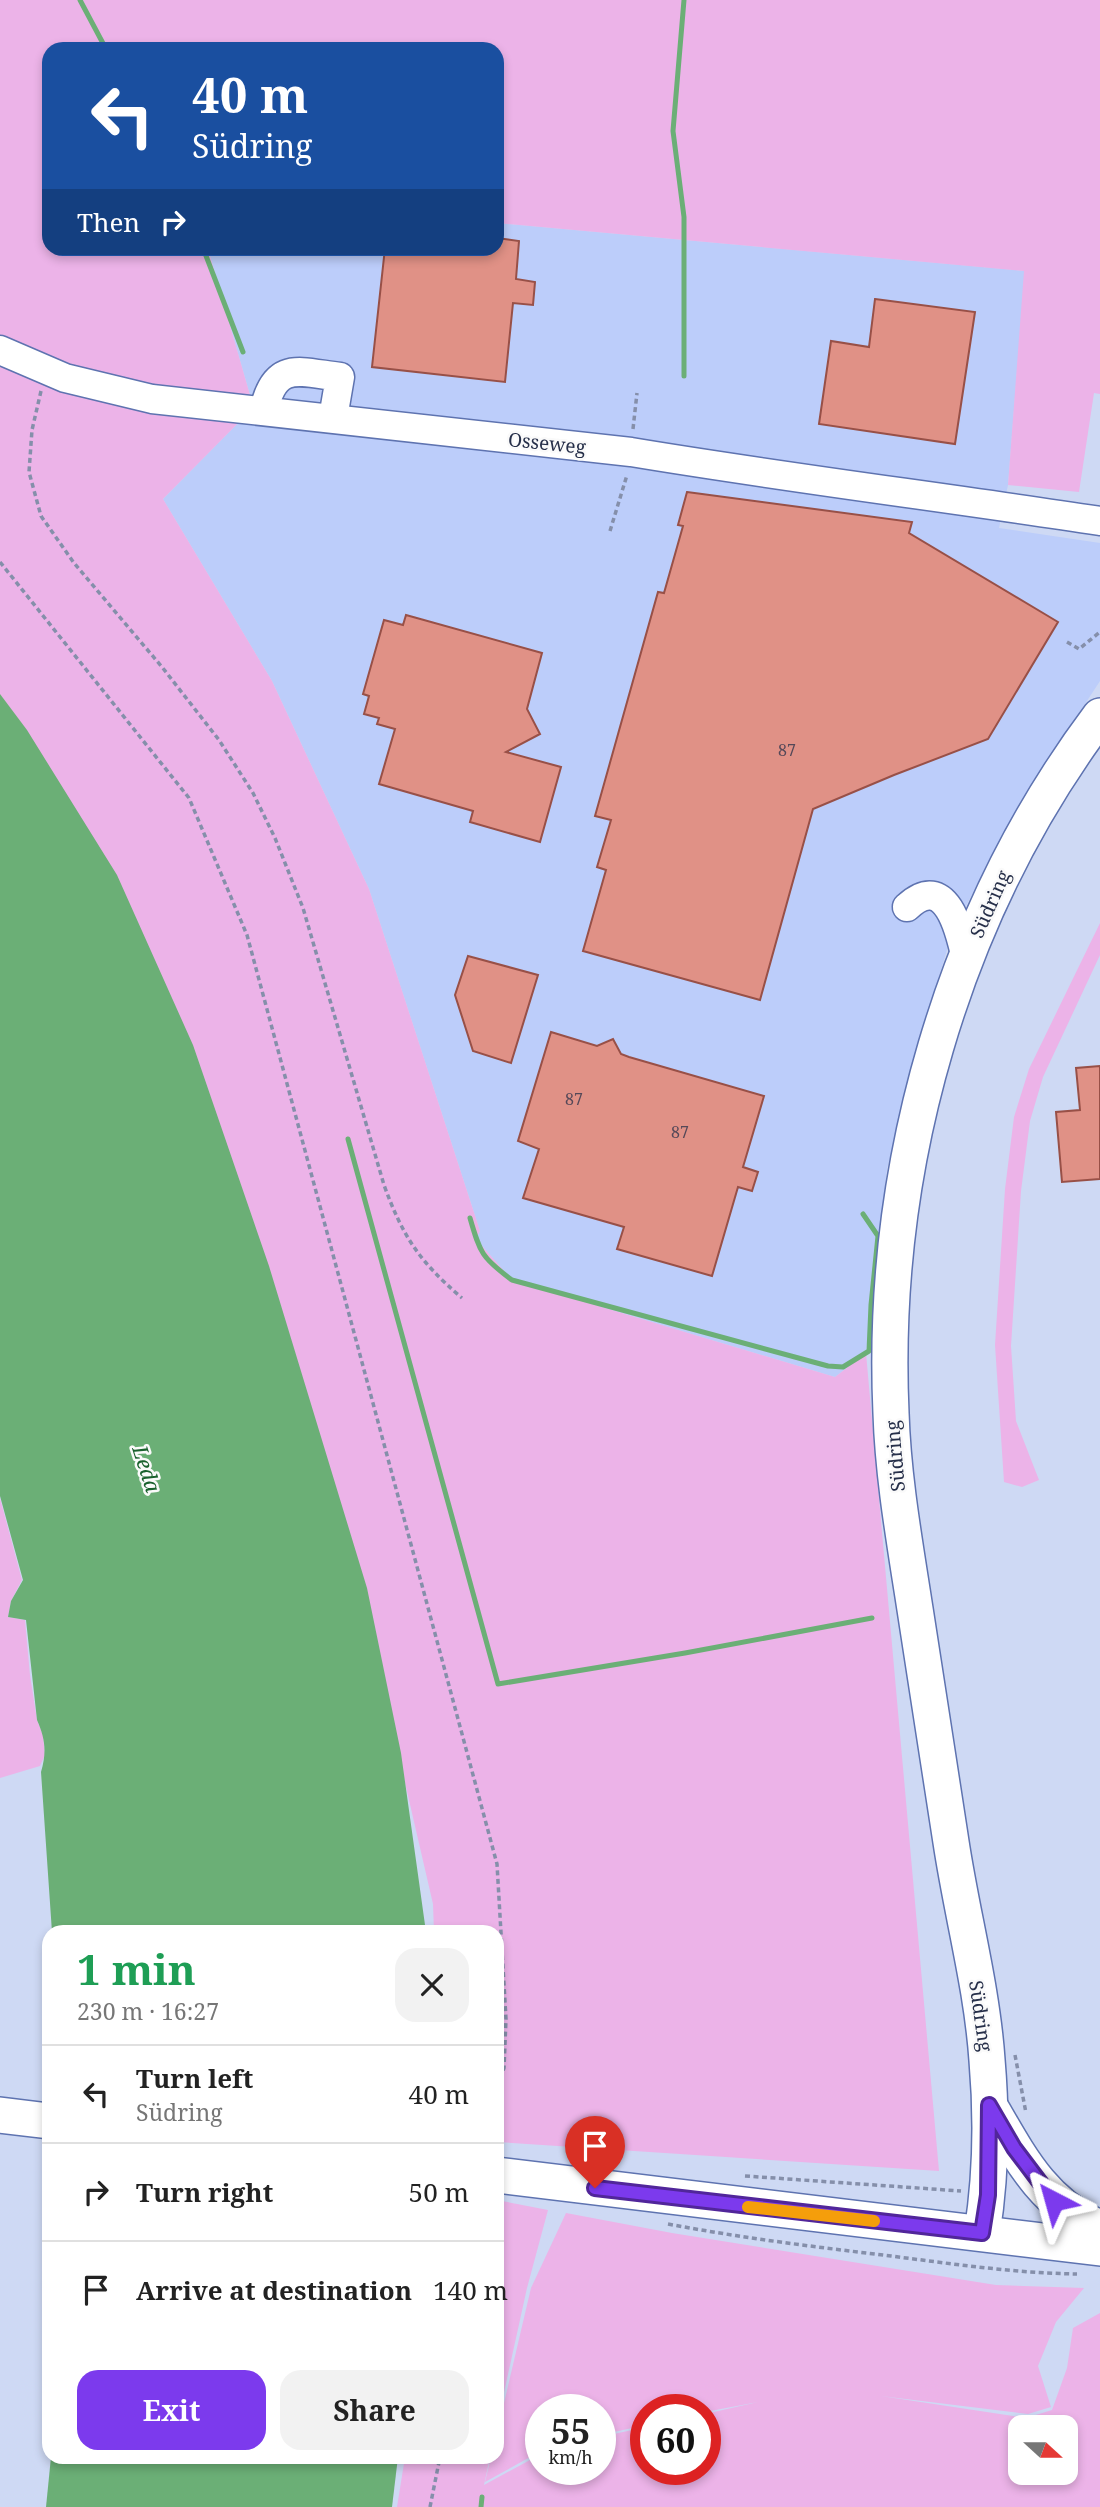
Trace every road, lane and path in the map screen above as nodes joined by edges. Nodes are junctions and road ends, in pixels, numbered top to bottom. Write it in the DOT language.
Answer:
graph roads {
  1 [pos="0,349"];
  2 [pos="43,368"];
  3 [pos="264,410"];
  4 [pos="334,418"];
  5 [pos="1100,522"];
  6 [pos="0,562"];
  7 [pos="1100,632"];
  8 [pos="1068,642"];
  9 [pos="1100,716"];
  10 [pos="907,907"];
  11 [pos="966,959"];
  12 [pos="462,1298"];
  13 [pos="501,1925"];
  14 [pos="504,1985"];
  15 [pos="1014,2049"];
  16 [pos="504,2068"];
  17 [pos="989,2105"];
  18 [pos="0,2115"];
  19 [pos="1027,2115"];
  20 [pos="42,2120"];
  21 [pos="504,2176"];
  22 [pos="666,2224"];
  23 [pos="1100,2228"];
  24 [pos="982,2233"];
  25 [pos="1094,2261"];
  26 [pos="439,2464"];
  27 [pos="430,2507"];
  1 -- 2 [label="street, Osseweg"];
  2 -- 3 [label="street, Osseweg"];
  2 -- 12 [label="path"];
  3 -- 4 [label="street, Osseweg"];
  3 -- 4 [label="street"];
  4 -- 5 [label="street, Osseweg"];
  6 -- 13 [label="path"];
  7 -- 8 [label="path"];
  9 -- 11 [label="main road, Südring"];
  10 -- 11 [label="street"];
  11 -- 17 [label="main road, Südring"];
  14 -- 16 [label="path"];
  15 -- 19 [label="path"];
  17 -- 23 [label="main road"];
  17 -- 24 [label="main road, Südring"];
  18 -- 20 [label="main road"];
  21 -- 24 [label="main road"];
  22 -- 25 [label="path"];
  24 -- 25 [label="main road"];
  26 -- 27 [label="path"];
}
